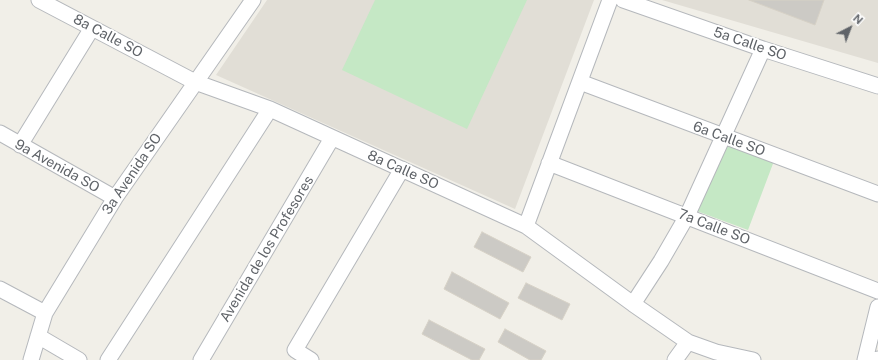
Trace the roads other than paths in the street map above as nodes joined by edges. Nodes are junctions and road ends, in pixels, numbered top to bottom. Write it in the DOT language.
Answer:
graph roads {
  1 [pos="39,0"];
  2 [pos="253,0"];
  3 [pos="610,0"];
  4 [pos="623,0"];
  5 [pos="92,28"];
  6 [pos="763,49"];
  7 [pos="195,82"];
  8 [pos="580,82"];
  9 [pos="878,86"];
  10 [pos="270,109"];
  11 [pos="0,133"];
  12 [pos="723,137"];
  13 [pos="332,138"];
  14 [pos="20,145"];
  15 [pos="549,163"];
  16 [pos="402,170"];
  17 [pos="878,194"];
  18 [pos="115,198"];
  19 [pos="687,216"];
  20 [pos="526,226"];
  21 [pos="0,289"];
  22 [pos="878,291"];
  23 [pos="633,304"];
  24 [pos="878,307"];
  25 [pos="45,313"];
  26 [pos="38,336"];
  27 [pos="688,342"];
  28 [pos="31,360"];
  29 [pos="79,360"];
  30 [pos="108,360"];
  31 [pos="201,360"];
  32 [pos="311,360"];
  33 [pos="674,360"];
  34 [pos="753,360"];
  35 [pos="865,360"];
  1 -- 5 [label="street, 8a Calle SO"];
  2 -- 7 [label="street, 3a Avenida SO"];
  3 -- 8 [label="street"];
  4 -- 6 [label="street, 5a Calle SO"];
  5 -- 7 [label="street, 8a Calle SO"];
  5 -- 14 [label="street"];
  6 -- 9 [label="street, 5a Calle SO"];
  6 -- 12 [label="street"];
  7 -- 10 [label="street, 8a Calle SO"];
  7 -- 18 [label="street, 3a Avenida SO"];
  8 -- 12 [label="street, 6a Calle SO"];
  8 -- 15 [label="street"];
  10 -- 13 [label="street, 8a Calle SO"];
  10 -- 30 [label="street"];
  11 -- 14 [label="street, 9a Avenida SO"];
  12 -- 17 [label="street, 6a Calle SO"];
  12 -- 19 [label="street"];
  13 -- 16 [label="street, 8a Calle SO"];
  13 -- 31 [label="street, Avenida de los Profesores"];
  14 -- 18 [label="street, 9a Avenida SO"];
  15 -- 19 [label="street, 7a Calle SO"];
  15 -- 20 [label="street"];
  16 -- 20 [label="street, 8a Calle SO"];
  16 -- 32 [label="street"];
  18 -- 25 [label="street, 3a Avenida SO"];
  19 -- 22 [label="street, 7a Calle SO"];
  19 -- 23 [label="street"];
  20 -- 23 [label="street, 8a Calle SO"];
  21 -- 25 [label="street"];
  23 -- 27 [label="street, 8a Calle SO"];
  24 -- 35 [label="street"];
  25 -- 26 [label="street, 3a Avenida SO"];
  26 -- 28 [label="street, 3a Avenida SO"];
  26 -- 29 [label="street"];
  27 -- 33 [label="street"];
  27 -- 34 [label="street, 8a Calle SO"];
}
